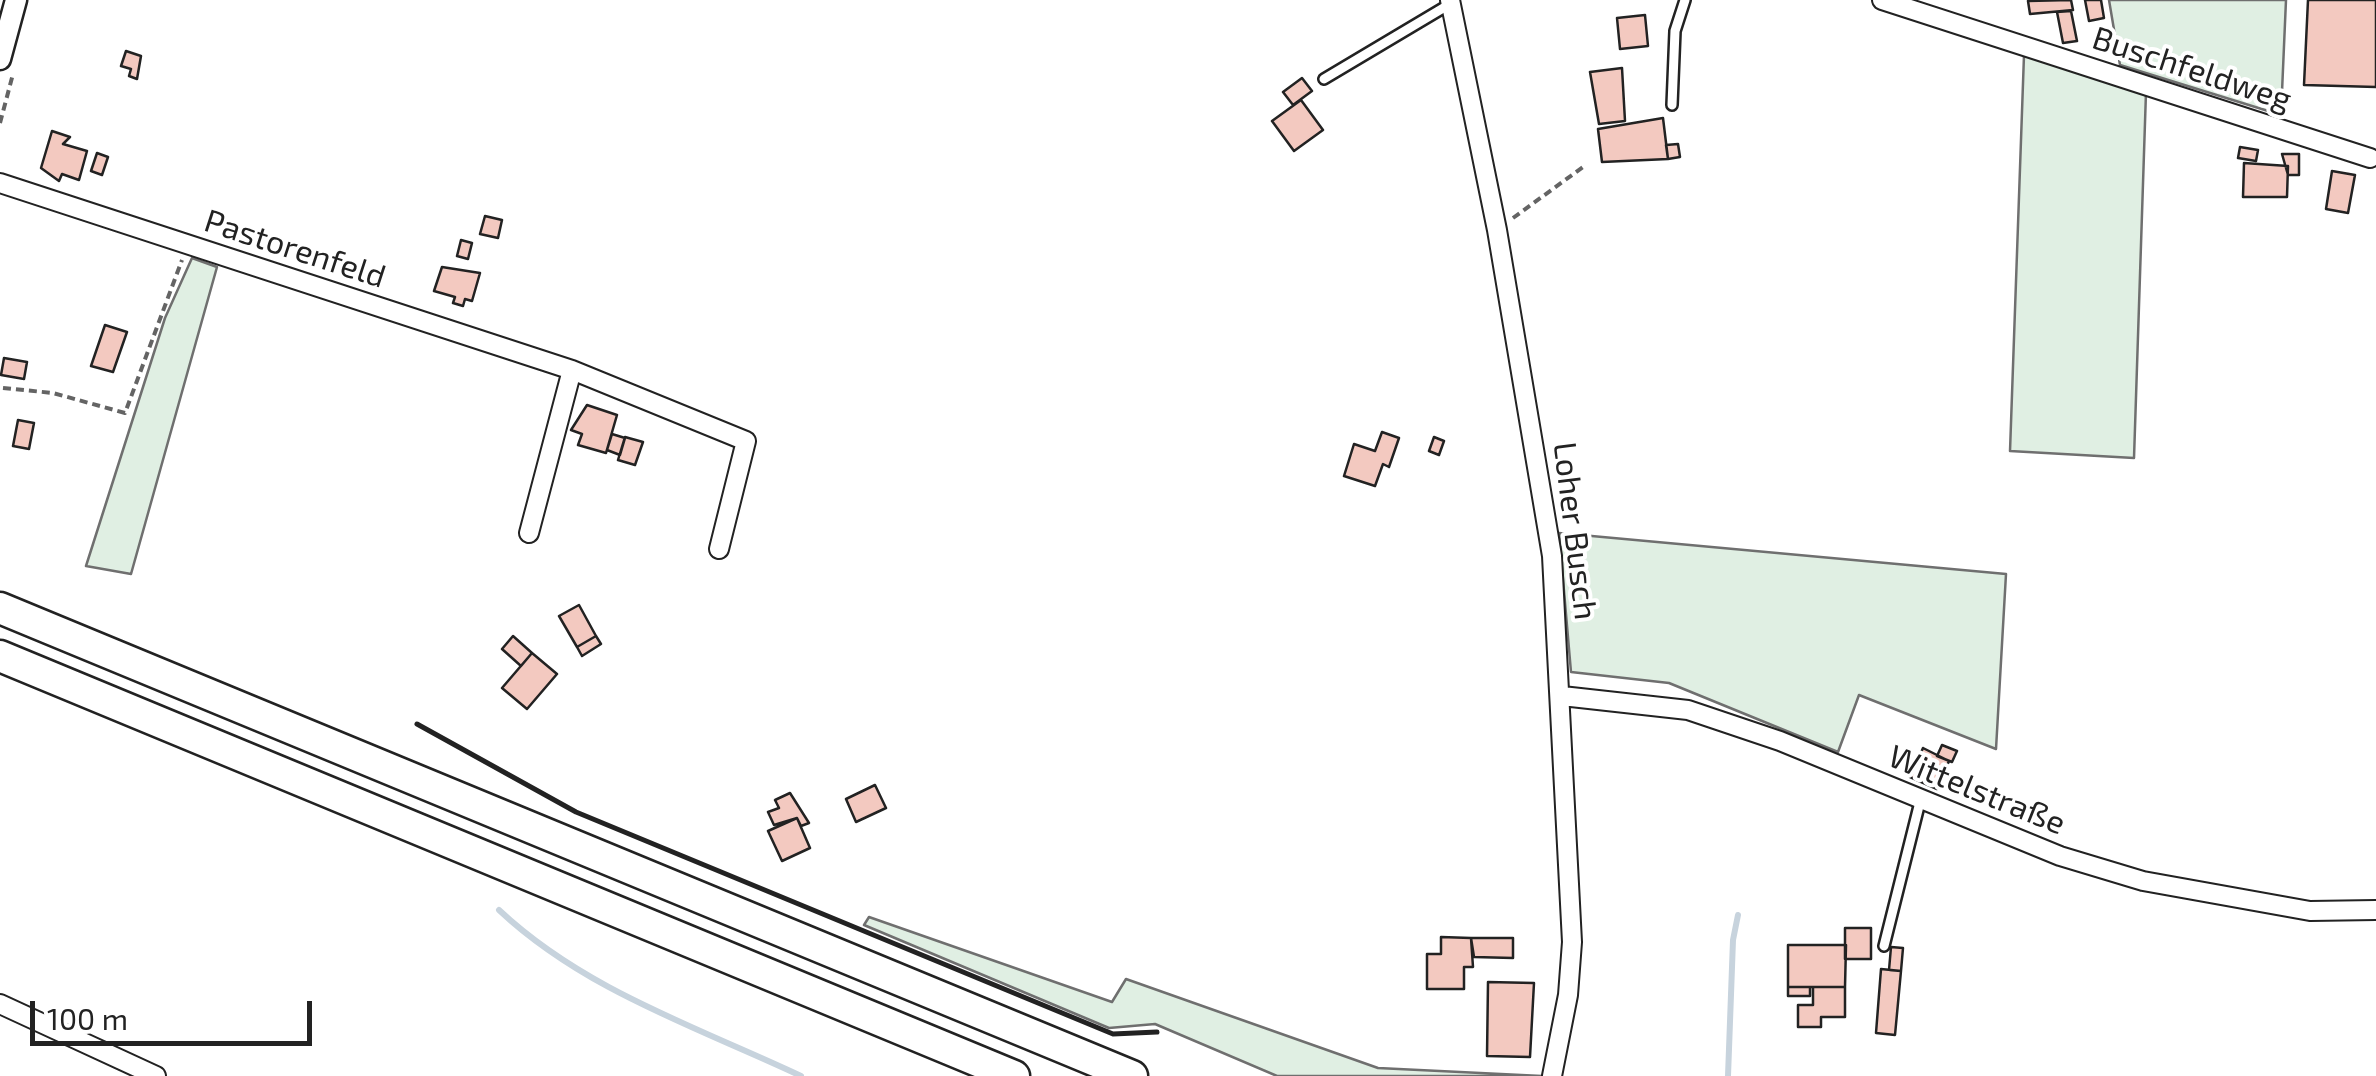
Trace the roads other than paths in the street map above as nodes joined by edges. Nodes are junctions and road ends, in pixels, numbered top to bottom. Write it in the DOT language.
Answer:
graph roads {
  1 [pos="16,0"];
  2 [pos="1685,0"];
  3 [pos="1882,0"];
  4 [pos="1450,2"];
  5 [pos="0,59"];
  6 [pos="1324,79"];
  7 [pos="1672,105"];
  8 [pos="2370,158"];
  9 [pos="0,184"];
  10 [pos="572,370"];
  11 [pos="529,533"];
  12 [pos="719,549"];
  13 [pos="0,608"];
  14 [pos="0,656"];
  15 [pos="1562,696"];
  16 [pos="1920,802"];
  17 [pos="2376,910"];
  18 [pos="1884,946"];
  19 [pos="0,1004"];
  20 [pos="156,1076"];
  21 [pos="1014,1076"];
  22 [pos="1132,1076"];
  23 [pos="1552,1076"];
  1 -- 5 [label="street"];
  2 -- 7 [label="lane"];
  3 -- 8 [label="street, Buschfeldweg"];
  4 -- 6 [label="lane"];
  4 -- 15 [label="street, Loher Busch"];
  9 -- 10 [label="street, Pastorenfeld"];
  10 -- 11 [label="street"];
  10 -- 12 [label="street, Pastorenfeld"];
  13 -- 22 [label="highway"];
  14 -- 21 [label="highway"];
  15 -- 16 [label="street, Wittelstraße"];
  15 -- 23 [label="street, Loher Busch"];
  16 -- 17 [label="street, Wittelstraße"];
  16 -- 18 [label="lane"];
  19 -- 20 [label="street"];
}
